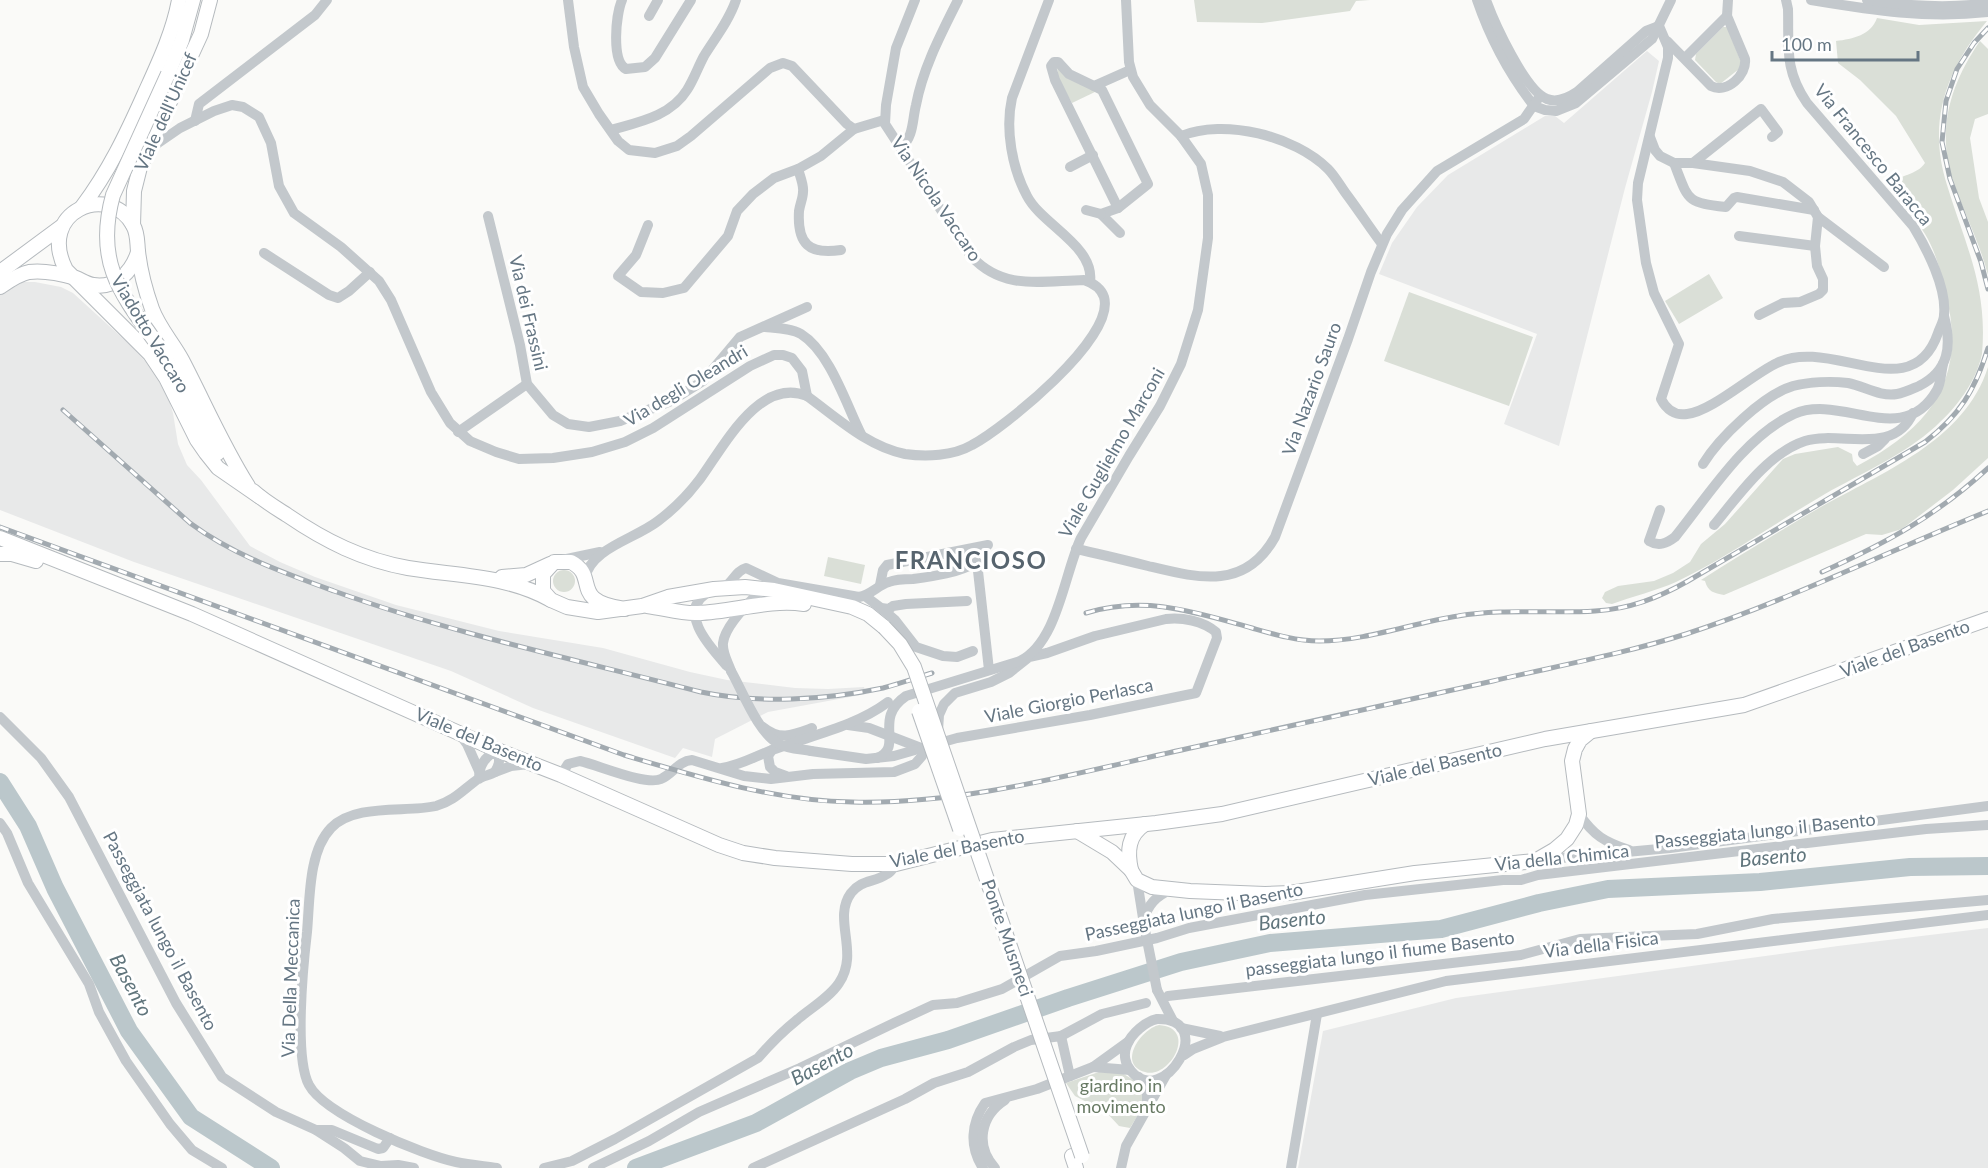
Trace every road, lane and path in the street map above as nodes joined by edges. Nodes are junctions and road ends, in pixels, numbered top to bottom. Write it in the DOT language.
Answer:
graph roads {
  1 [pos="179,0"];
  2 [pos="193,0"];
  3 [pos="210,0"];
  4 [pos="327,0"];
  5 [pos="568,0"];
  6 [pos="622,0"];
  7 [pos="658,0"];
  8 [pos="691,0"];
  9 [pos="738,0"];
  10 [pos="915,0"];
  11 [pos="958,0"];
  12 [pos="1049,0"];
  13 [pos="1126,0"];
  14 [pos="1477,0"];
  15 [pos="1486,0"];
  16 [pos="1674,0"];
  17 [pos="1728,0"];
  18 [pos="1786,0"];
  19 [pos="1811,0"];
  20 [pos="1867,0"];
  21 [pos="1988,3"];
  22 [pos="1889,8"];
  23 [pos="1988,12"];
  24 [pos="649,16"];
  25 [pos="1727,16"];
  26 [pos="1659,26"];
  27 [pos="1665,38"];
  28 [pos="1684,58"];
  29 [pos="1130,70"];
  30 [pos="1094,86"];
  31 [pos="1540,96"];
  32 [pos="1534,106"];
  33 [pos="165,110"];
  34 [pos="884,120"];
  35 [pos="195,121"];
  36 [pos="180,128"];
  37 [pos="854,129"];
  38 [pos="611,130"];
  39 [pos="1181,136"];
  40 [pos="1649,137"];
  41 [pos="1772,137"];
  42 [pos="901,148"];
  43 [pos="147,151"];
  44 [pos="1093,155"];
  45 [pos="1693,163"];
  46 [pos="1674,164"];
  47 [pos="1070,167"];
  48 [pos="798,169"];
  49 [pos="82,207"];
  50 [pos="1118,208"];
  51 [pos="1086,210"];
  52 [pos="1816,213"];
  53 [pos="1101,214"];
  54 [pos="488,216"];
  55 [pos="133,225"];
  56 [pos="648,225"];
  57 [pos="61,227"];
  58 [pos="1120,233"];
  59 [pos="1739,236"];
  60 [pos="1382,244"];
  61 [pos="1815,246"];
  62 [pos="841,250"];
  63 [pos="138,252"];
  64 [pos="264,253"];
  65 [pos="1884,267"];
  66 [pos="0,272"];
  67 [pos="370,272"];
  68 [pos="74,278"];
  69 [pos="1090,282"];
  70 [pos="0,287"];
  71 [pos="807,307"];
  72 [pos="1759,315"];
  73 [pos="1944,316"];
  74 [pos="765,327"];
  75 [pos="1943,364"];
  76 [pos="527,384"];
  77 [pos="807,396"];
  78 [pos="1913,413"];
  79 [pos="458,432"];
  80 [pos="861,435"];
  81 [pos="1885,439"];
  82 [pos="1863,454"];
  83 [pos="1703,464"];
  84 [pos="248,486"];
  85 [pos="260,497"];
  86 [pos="1660,510"];
  87 [pos="1714,525"];
  88 [pos="0,538"];
  89 [pos="988,545"];
  90 [pos="608,549"];
  91 [pos="1076,549"];
  92 [pos="0,554"];
  93 [pos="557,561"];
  94 [pos="65,564"];
  95 [pos="488,578"];
  96 [pos="585,581"];
  97 [pos="778,583"];
  98 [pos="880,585"];
  99 [pos="723,588"];
  100 [pos="763,589"];
  101 [pos="866,596"];
  102 [pos="967,601"];
  103 [pos="556,602"];
  104 [pos="642,606"];
  105 [pos="882,608"];
  106 [pos="625,609"];
  107 [pos="744,609"];
  108 [pos="694,614"];
  109 [pos="1988,618"];
  110 [pos="882,630"];
  111 [pos="973,651"];
  112 [pos="1029,657"];
  113 [pos="989,670"];
  114 [pos="731,671"];
  115 [pos="906,696"];
  116 [pos="888,702"];
  117 [pos="0,717"];
  118 [pos="759,723"];
  119 [pos="888,724"];
  120 [pos="840,726"];
  121 [pos="873,730"];
  122 [pos="1593,730"];
  123 [pos="456,731"];
  124 [pos="890,737"];
  125 [pos="943,739"];
  126 [pos="1545,739"];
  127 [pos="903,741"];
  128 [pos="922,748"];
  129 [pos="497,750"];
  130 [pos="772,750"];
  131 [pos="879,758"];
  132 [pos="1572,761"];
  133 [pos="533,763"];
  134 [pos="720,768"];
  135 [pos="495,772"];
  136 [pos="479,775"];
  137 [pos="561,775"];
  138 [pos="788,777"];
  139 [pos="1988,806"];
  140 [pos="1580,814"];
  141 [pos="0,823"];
  142 [pos="1145,824"];
  143 [pos="1988,825"];
  144 [pos="1075,830"];
  145 [pos="1632,851"];
  146 [pos="1535,861"];
  147 [pos="896,864"];
  148 [pos="1134,875"];
  149 [pos="1170,890"];
  150 [pos="1988,900"];
  151 [pos="1988,915"];
  152 [pos="1143,920"];
  153 [pos="1157,990"];
  154 [pos="1168,996"];
  155 [pos="1146,1003"];
  156 [pos="1317,1014"];
  157 [pos="1148,1022"];
  158 [pos="1177,1025"];
  159 [pos="1061,1036"];
  160 [pos="1223,1037"];
  161 [pos="1129,1041"];
  162 [pos="1184,1055"];
  163 [pos="1093,1067"];
  164 [pos="1135,1074"];
  165 [pos="1166,1075"];
  166 [pos="1070,1076"];
  167 [pos="1010,1097"];
  168 [pos="1147,1112"];
  169 [pos="316,1130"];
  170 [pos="390,1138"];
  171 [pos="1077,1163"];
  172 [pos="222,1168"];
  173 [pos="414,1168"];
  174 [pos="497,1168"];
  175 [pos="544,1168"];
  176 [pos="593,1168"];
  177 [pos="753,1168"];
  178 [pos="983,1168"];
  179 [pos="995,1168"];
  180 [pos="1121,1168"];
  181 [pos="1291,1168"];
  1 -- 49 [label="main road, Viale dell'Unicef"];
  2 -- 84 [label="main road, Viadotto Vaccaro, bridge"];
  3 -- 33 [label="main road, Viale dell'Unicef"];
  4 -- 35 [label="street"];
  5 -- 38 [label="street"];
  6 -- 8 [label="street"];
  7 -- 24 [label="street"];
  9 -- 38 [label="street"];
  10 -- 34 [label="street, Via Nicola Vaccaro"];
  11 -- 42 [label="street"];
  12 -- 69 [label="street"];
  13 -- 29 [label="street, Viale Guglielmo Marconi"];
  14 -- 32 [label="street"];
  15 -- 31 [label="street"];
  16 -- 26 [label="street"];
  17 -- 25 [label="street"];
  18 -- 73 [label="street, Via Francesco Baracca"];
  19 -- 22 [label="street"];
  20 -- 22 [label="street"];
  21 -- 22 [label="street"];
  22 -- 23 [label="street"];
  25 -- 28 [label="street"];
  25 -- 28 [label="street"];
  26 -- 27 [label="street"];
  26 -- 31 [label="street"];
  26 -- 32 [label="street"];
  27 -- 28 [label="street"];
  27 -- 40 [label="street"];
  29 -- 30 [label="street"];
  29 -- 39 [label="street, Viale Guglielmo Marconi"];
  30 -- 44 [label="street"];
  30 -- 50 [label="street"];
  31 -- 32 [label="street, Via Nazario Sauro"];
  32 -- 60 [label="street, Via Nazario Sauro"];
  33 -- 36 [label="street"];
  33 -- 43 [label="main road, Viale dell'Unicef"];
  34 -- 37 [label="street"];
  34 -- 42 [label="street, Via Nicola Vaccaro"];
  35 -- 36 [label="street, Via degli Oleandri"];
  35 -- 67 [label="street, Via degli Oleandri"];
  36 -- 43 [label="street, Via degli Oleandri"];
  37 -- 38 [label="street"];
  37 -- 48 [label="street"];
  39 -- 60 [label="street"];
  39 -- 91 [label="street, Viale Guglielmo Marconi"];
  40 -- 46 [label="street"];
  40 -- 73 [label="street"];
  41 -- 45 [label="street"];
  42 -- 69 [label="street, Via Nicola Vaccaro"];
  43 -- 55 [label="main road, Viale dell'Unicef"];
  44 -- 47 [label="street"];
  44 -- 50 [label="street"];
  45 -- 46 [label="street"];
  45 -- 52 [label="street"];
  46 -- 52 [label="street"];
  48 -- 56 [label="street"];
  48 -- 62 [label="street"];
  49 -- 55 [label="main road"];
  49 -- 57 [label="main road"];
  50 -- 53 [label="street"];
  51 -- 53 [label="street"];
  52 -- 61 [label="street"];
  52 -- 65 [label="street"];
  53 -- 58 [label="street"];
  54 -- 76 [label="street, Via dei Frassini"];
  55 -- 63 [label="main road"];
  57 -- 66 [label="main road"];
  57 -- 68 [label="main road"];
  59 -- 61 [label="street"];
  60 -- 91 [label="street, Via Nazario Sauro"];
  61 -- 72 [label="street"];
  63 -- 68 [label="main road"];
  63 -- 84 [label="main road"];
  64 -- 67 [label="street"];
  67 -- 79 [label="street, Via degli Oleandri"];
  68 -- 70 [label="main road"];
  68 -- 85 [label="main road"];
  69 -- 80 [label="street"];
  71 -- 74 [label="street, Via dei Frassini"];
  73 -- 75 [label="street, Via Francesco Baracca"];
  74 -- 76 [label="street, Via dei Frassini"];
  74 -- 80 [label="street"];
  75 -- 78 [label="street, Via Francesco Baracca"];
  75 -- 83 [label="street"];
  76 -- 79 [label="street"];
  77 -- 79 [label="street, Via degli Oleandri"];
  77 -- 80 [label="street"];
  77 -- 90 [label="street"];
  78 -- 81 [label="street, Via Francesco Baracca"];
  78 -- 86 [label="street"];
  81 -- 82 [label="street, Via Francesco Baracca"];
  81 -- 87 [label="street"];
  84 -- 85 [label="main road"];
  85 -- 95 [label="main road"];
  88 -- 94 [label="main road, Viale del Basento"];
  89 -- 98 [label="street"];
  90 -- 93 [label="street"];
  90 -- 96 [label="street"];
  91 -- 112 [label="street, Viale Guglielmo Marconi"];
  92 -- 94 [label="main road"];
  93 -- 95 [label="main road"];
  93 -- 96 [label="main road"];
  93 -- 103 [label="main road"];
  94 -- 123 [label="main road, Viale del Basento"];
  95 -- 103 [label="main road"];
  96 -- 103 [label="main road"];
  96 -- 106 [label="main road"];
  97 -- 99 [label="street"];
  97 -- 100 [label="street"];
  97 -- 101 [label="street"];
  98 -- 101 [label="street"];
  98 -- 113 [label="street"];
  99 -- 100 [label="main road"];
  99 -- 104 [label="main road"];
  99 -- 107 [label="street"];
  99 -- 108 [label="street"];
  100 -- 107 [label="street"];
  100 -- 110 [label="main road"];
  101 -- 105 [label="street"];
  102 -- 105 [label="street"];
  103 -- 106 [label="main road"];
  104 -- 106 [label="main road"];
  104 -- 108 [label="main road"];
  105 -- 111 [label="street"];
  107 -- 108 [label="main road"];
  107 -- 110 [label="main road"];
  107 -- 114 [label="street"];
  108 -- 114 [label="street"];
  109 -- 122 [label="main road, Viale del Basento"];
  110 -- 125 [label="main road, Ponte Musmeci, bridge"];
  110 -- 171 [label="main road, Ponte Musmeci, bridge"];
  112 -- 113 [label="street"];
  112 -- 125 [label="street"];
  112 -- 125 [label="street, Viale Giorgio Perlasca"];
  113 -- 115 [label="street"];
  114 -- 118 [label="street, bridge"];
  115 -- 116 [label="street"];
  115 -- 119 [label="street"];
  116 -- 118 [label="street, bridge"];
  116 -- 120 [label="street"];
  117 -- 169 [label="street, Passeggiata lungo il Basento"];
  118 -- 131 [label="street, bridge"];
  119 -- 124 [label="street"];
  119 -- 127 [label="street"];
  120 -- 121 [label="street"];
  120 -- 130 [label="street"];
  121 -- 124 [label="street"];
  121 -- 131 [label="street"];
  122 -- 126 [label="main road, Viale del Basento"];
  122 -- 132 [label="main road"];
  123 -- 129 [label="main road, Viale del Basento"];
  123 -- 136 [label="street"];
  124 -- 127 [label="street"];
  124 -- 131 [label="street"];
  125 -- 128 [label="street"];
  125 -- 171 [label="main road, Ponte Musmeci, bridge"];
  126 -- 132 [label="main road"];
  126 -- 142 [label="main road, Viale del Basento"];
  127 -- 128 [label="street"];
  128 -- 131 [label="street"];
  128 -- 138 [label="street"];
  129 -- 133 [label="main road, Viale del Basento"];
  129 -- 135 [label="street"];
  129 -- 136 [label="street"];
  130 -- 134 [label="street"];
  130 -- 138 [label="street"];
  132 -- 140 [label="main road"];
  133 -- 135 [label="street"];
  133 -- 137 [label="main road, Viale del Basento"];
  134 -- 137 [label="street"];
  134 -- 138 [label="street"];
  135 -- 136 [label="street"];
  136 -- 170 [label="street, Via Della Meccanica"];
  137 -- 147 [label="main road, Viale del Basento"];
  139 -- 145 [label="street, Via della Chimica"];
  140 -- 145 [label="street"];
  140 -- 146 [label="main road"];
  141 -- 172 [label="street"];
  142 -- 144 [label="main road, Viale del Basento"];
  142 -- 148 [label="main road"];
  143 -- 176 [label="street, Passeggiata lungo il Basento"];
  144 -- 147 [label="main road, Viale del Basento"];
  144 -- 148 [label="main road"];
  145 -- 146 [label="street, Via della Chimica"];
  146 -- 149 [label="main road, Via della Chimica"];
  147 -- 175 [label="street"];
  148 -- 149 [label="main road, Via della Chimica"];
  148 -- 152 [label="street"];
  149 -- 152 [label="street"];
  150 -- 154 [label="street, passeggiata lungo il fiume Basento"];
  151 -- 156 [label="street, Via della Fisica"];
  152 -- 153 [label="street, bridge"];
  153 -- 157 [label="street"];
  153 -- 158 [label="street"];
  155 -- 159 [label="street"];
  156 -- 160 [label="street, Via della Fisica"];
  156 -- 181 [label="street"];
  157 -- 158 [label="street"];
  157 -- 161 [label="street"];
  158 -- 160 [label="street"];
  158 -- 162 [label="street"];
  159 -- 166 [label="street"];
  159 -- 177 [label="street"];
  160 -- 162 [label="street"];
  161 -- 163 [label="street"];
  161 -- 164 [label="street"];
  162 -- 165 [label="street"];
  163 -- 164 [label="street"];
  163 -- 166 [label="street"];
  164 -- 165 [label="street"];
  164 -- 168 [label="street"];
  165 -- 168 [label="street"];
  166 -- 167 [label="street"];
  167 -- 178 [label="street"];
  167 -- 179 [label="street"];
  168 -- 180 [label="street"];
  169 -- 170 [label="street, Passeggiata lungo il Basento"];
  169 -- 173 [label="street, Passeggiata lungo il Basento"];
  170 -- 174 [label="street, Via Della Meccanica"];
}
